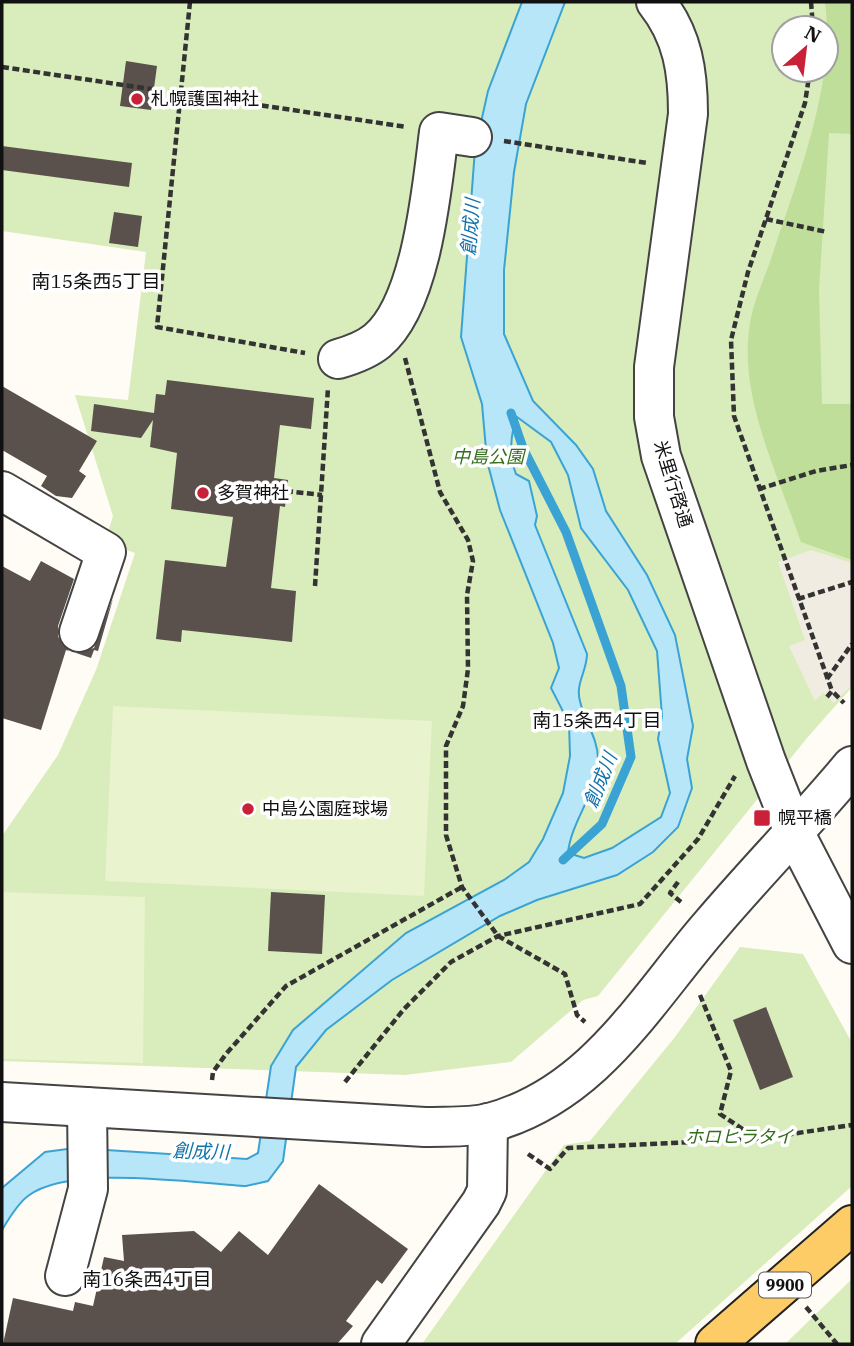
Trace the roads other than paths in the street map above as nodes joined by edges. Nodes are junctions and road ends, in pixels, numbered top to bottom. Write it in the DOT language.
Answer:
graph roads {
  1 [pos="656,2"];
  2 [pos="455,134"];
  3 [pos="338,359"];
  4 [pos="2,491"];
  5 [pos="79,632"];
  6 [pos="852,766"];
  7 [pos="794,832"];
  8 [pos="852,944"];
  9 [pos="2,1102"];
  10 [pos="87,1107"];
  11 [pos="488,1123"];
  12 [pos="852,1225"];
  13 [pos="65,1276"];
  14 [pos="381,1344"];
  15 [pos="715,1344"];
  1 -- 7 [label="street, 米里行啓通"];
  2 -- 3 [label="street"];
  4 -- 5 [label="street"];
  6 -- 7 [label="street"];
  7 -- 8 [label="street, 米里行啓通"];
  7 -- 11 [label="street"];
  9 -- 10 [label="street"];
  10 -- 11 [label="street"];
  10 -- 13 [label="street"];
  11 -- 14 [label="street"];
  12 -- 15 [label="main road, 9900"];
}
